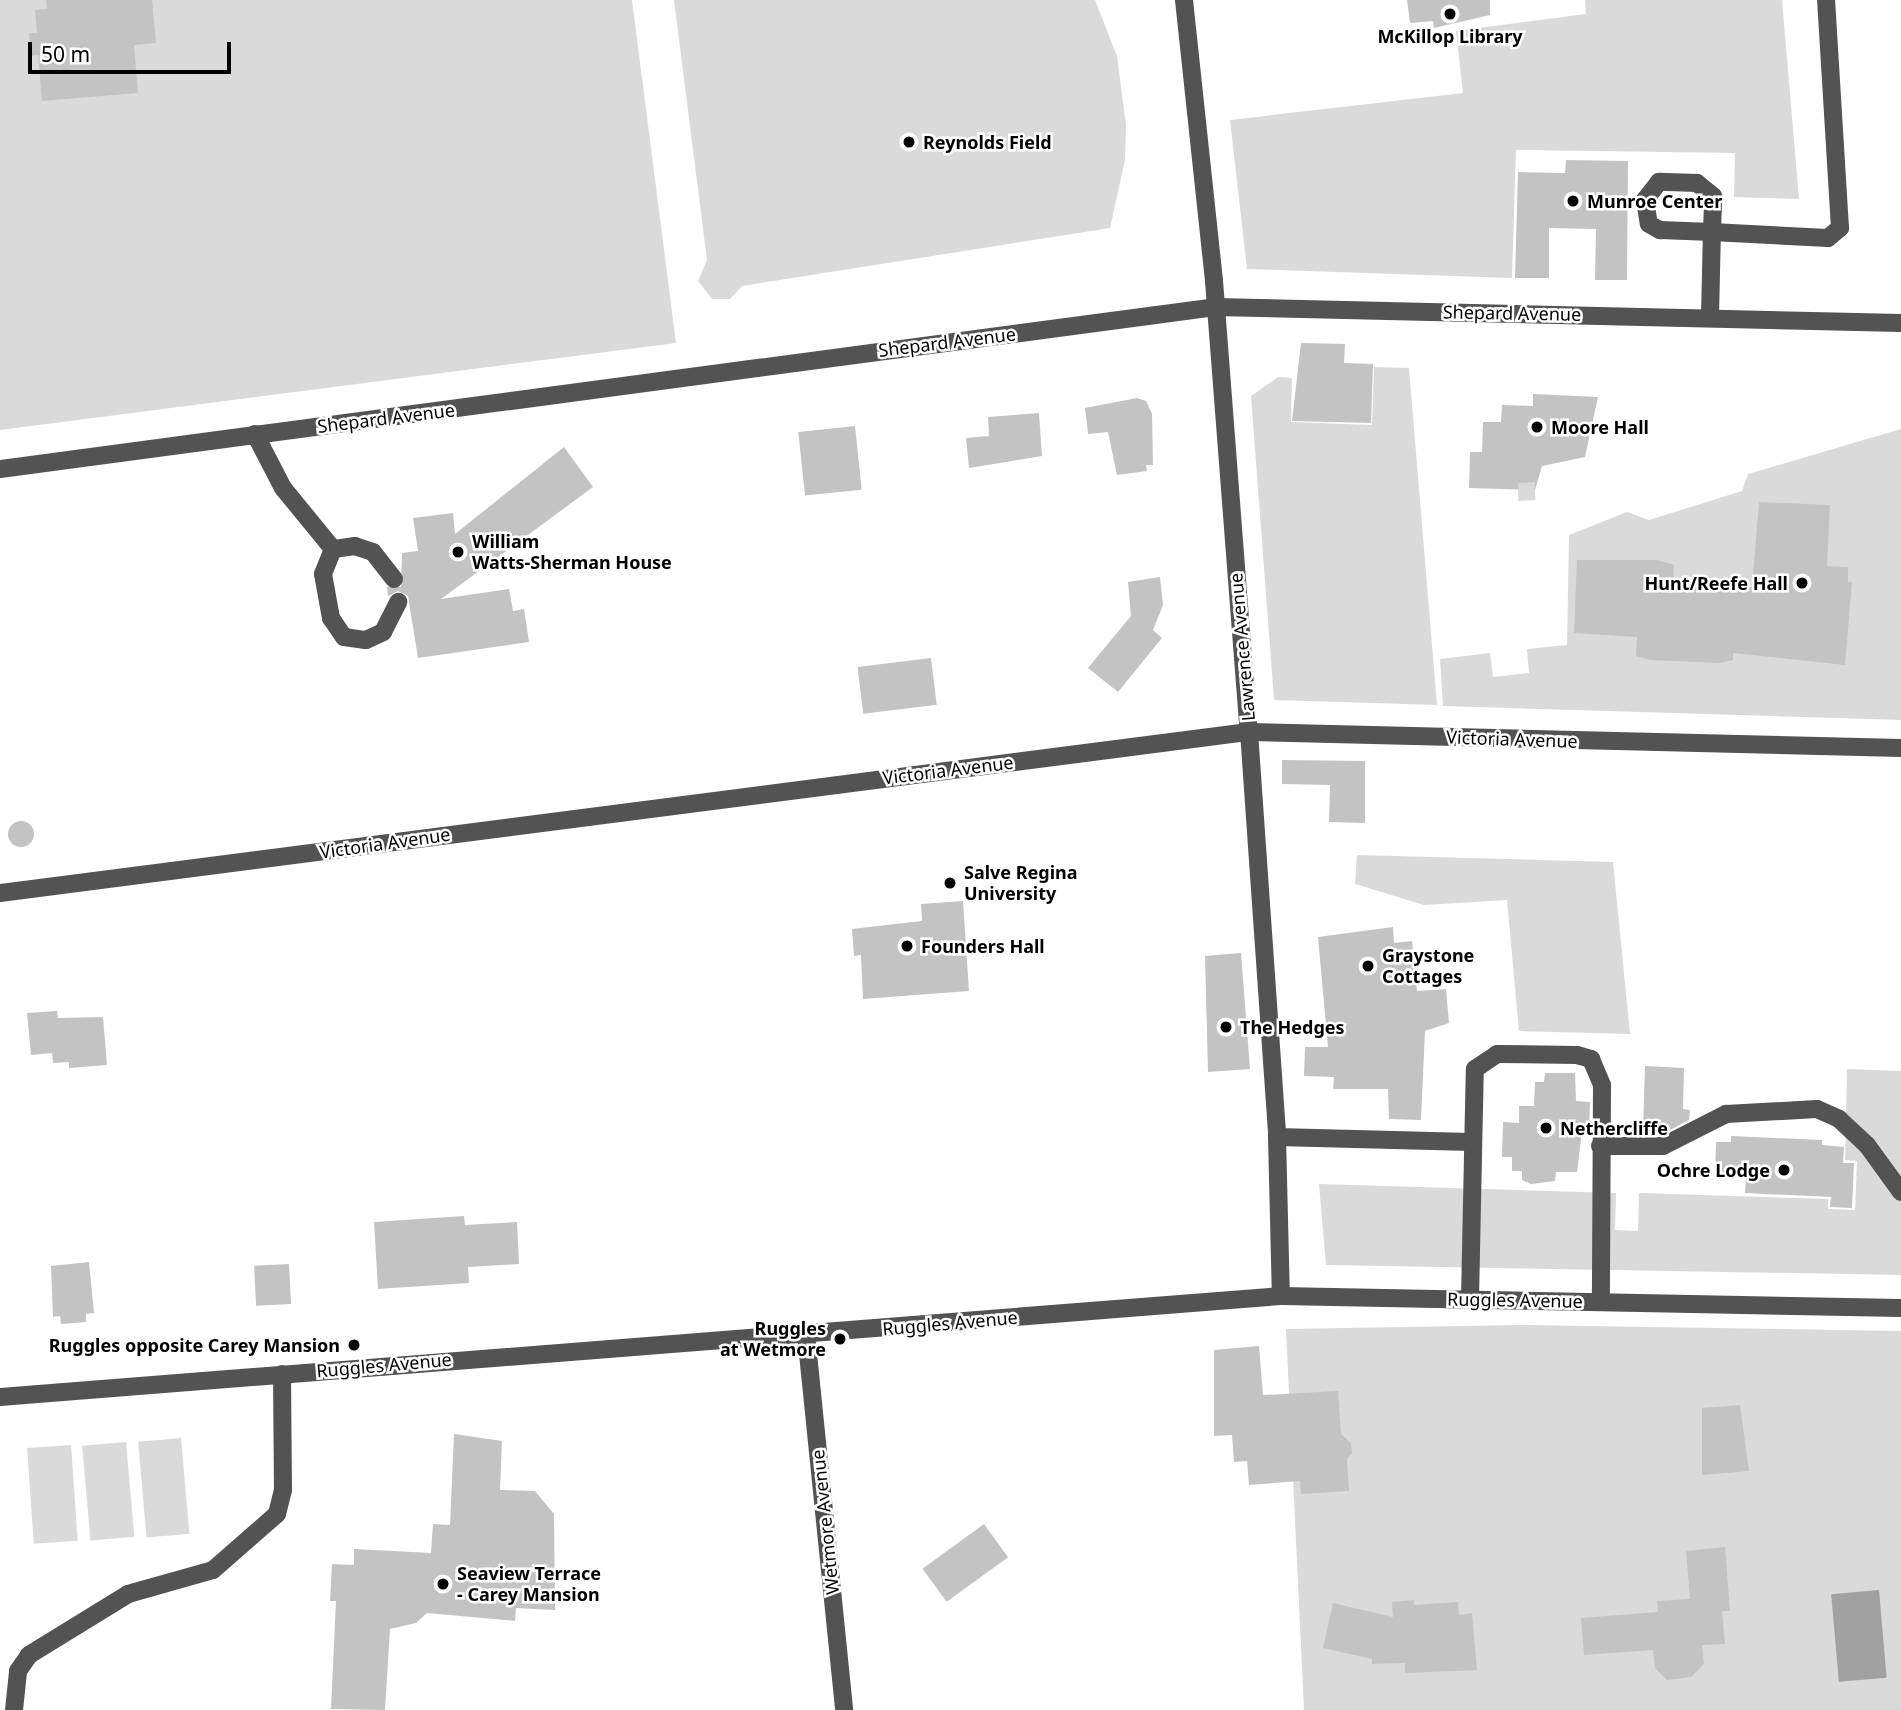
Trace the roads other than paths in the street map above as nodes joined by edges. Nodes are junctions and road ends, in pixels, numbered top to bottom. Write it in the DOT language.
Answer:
graph roads {
  1 [pos="1184,0"];
  2 [pos="1826,0"];
  3 [pos="1215,307"];
  4 [pos="1710,317"];
  5 [pos="1901,323"];
  6 [pos="255,435"];
  7 [pos="0,469"];
  8 [pos="333,549"];
  9 [pos="394,579"];
  10 [pos="398,602"];
  11 [pos="1249,732"];
  12 [pos="1901,748"];
  13 [pos="0,893"];
  14 [pos="1276,1138"];
  15 [pos="1471,1142"];
  16 [pos="1600,1146"];
  17 [pos="1901,1192"];
  18 [pos="1281,1296"];
  19 [pos="1470,1299"];
  20 [pos="1601,1302"];
  21 [pos="1901,1308"];
  22 [pos="806,1334"];
  23 [pos="282,1374"];
  24 [pos="0,1397"];
  25 [pos="13,1710"];
  26 [pos="844,1710"];
  1 -- 3 [label="street, Lawrence Avenue"];
  2 -- 4 [label="street"];
  3 -- 4 [label="street, Shepard Avenue"];
  3 -- 6 [label="street, Shepard Avenue"];
  3 -- 11 [label="street, Lawrence Avenue"];
  4 -- 5 [label="street, Shepard Avenue"];
  6 -- 7 [label="street, Shepard Avenue"];
  6 -- 8 [label="street"];
  8 -- 9 [label="street"];
  8 -- 10 [label="street"];
  11 -- 12 [label="street, Victoria Avenue"];
  11 -- 13 [label="street, Victoria Avenue"];
  11 -- 14 [label="street, Lawrence Avenue"];
  14 -- 15 [label="street"];
  14 -- 18 [label="street, Lawrence Avenue"];
  15 -- 16 [label="street"];
  15 -- 19 [label="street"];
  16 -- 17 [label="street"];
  16 -- 20 [label="street"];
  18 -- 19 [label="street, Ruggles Avenue"];
  18 -- 22 [label="street, Ruggles Avenue"];
  19 -- 20 [label="street, Ruggles Avenue"];
  20 -- 21 [label="street, Ruggles Avenue"];
  22 -- 23 [label="street, Ruggles Avenue"];
  22 -- 26 [label="street, Wetmore Avenue"];
  23 -- 24 [label="street, Ruggles Avenue"];
  23 -- 25 [label="street"];
}
